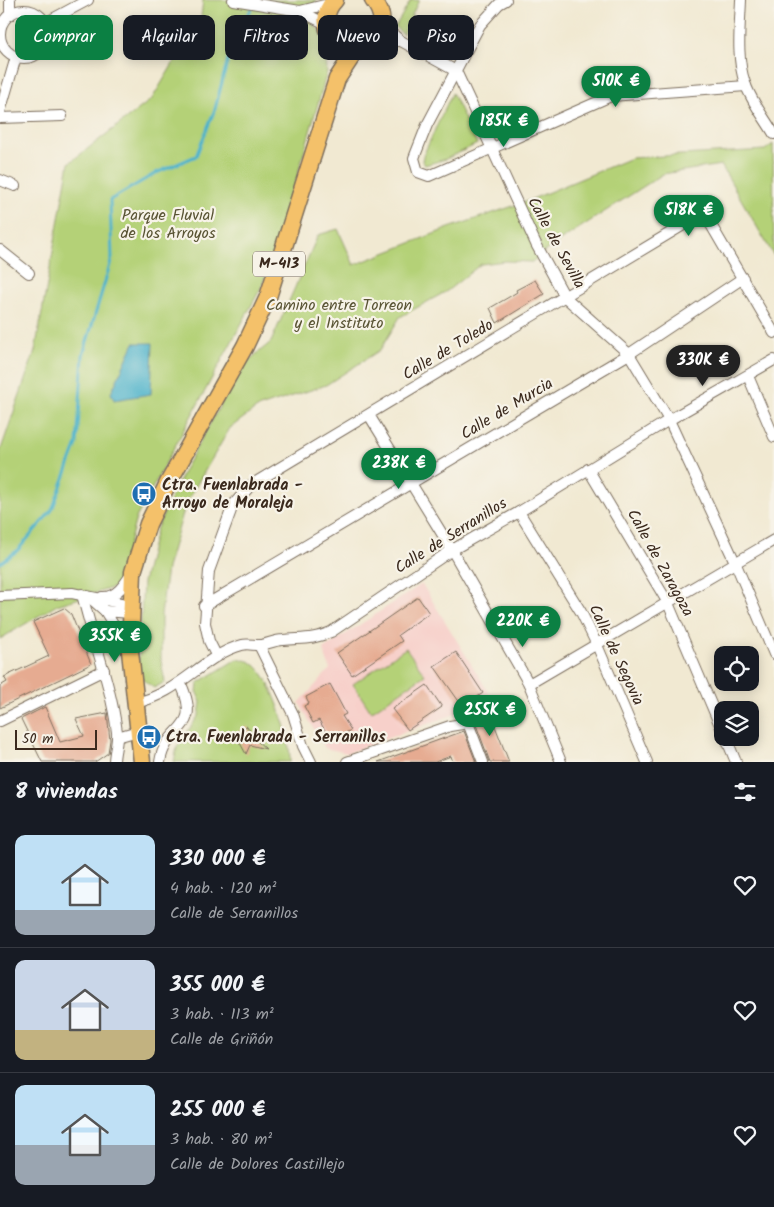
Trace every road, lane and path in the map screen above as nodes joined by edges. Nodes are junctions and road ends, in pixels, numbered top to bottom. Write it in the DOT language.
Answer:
graph roads {
  1 [pos="10,0"];
  2 [pos="88,0"];
  3 [pos="233,0"];
  4 [pos="372,0"];
  5 [pos="506,0"];
  6 [pos="741,0"];
  7 [pos="334,2"];
  8 [pos="300,11"];
  9 [pos="383,13"];
  10 [pos="10,14"];
  11 [pos="36,15"];
  12 [pos="60,15"];
  13 [pos="327,15"];
  14 [pos="318,20"];
  15 [pos="398,40"];
  16 [pos="401,40"];
  17 [pos="15,56"];
  18 [pos="15,60"];
  19 [pos="336,60"];
  20 [pos="349,60"];
  21 [pos="456,71"];
  22 [pos="337,79"];
  23 [pos="746,86"];
  24 [pos="0,112"];
  25 [pos="62,116"];
  26 [pos="0,118"];
  27 [pos="774,134"];
  28 [pos="490,149"];
  29 [pos="0,180"];
  30 [pos="15,186"];
  31 [pos="0,250"];
  32 [pos="29,273"];
  33 [pos="743,278"];
  34 [pos="565,297"];
  35 [pos="774,333"];
  36 [pos="629,354"];
  37 [pos="774,360"];
  38 [pos="748,376"];
  39 [pos="369,415"];
  40 [pos="669,420"];
  41 [pos="774,438"];
  42 [pos="588,469"];
  43 [pos="410,484"];
  44 [pos="519,512"];
  45 [pos="774,540"];
  46 [pos="452,550"];
  47 [pos="735,562"];
  48 [pos="133,572"];
  49 [pos="86,595"];
  50 [pos="0,596"];
  51 [pos="668,603"];
  52 [pos="204,606"];
  53 [pos="130,609"];
  54 [pos="105,611"];
  55 [pos="597,645"];
  56 [pos="260,646"];
  57 [pos="130,651"];
  58 [pos="774,654"];
  59 [pos="217,657"];
  60 [pos="104,670"];
  61 [pos="181,684"];
  62 [pos="529,684"];
  63 [pos="135,703"];
  64 [pos="714,711"];
  65 [pos="0,721"];
  66 [pos="138,731"];
  67 [pos="117,737"];
  68 [pos="729,746"];
  69 [pos="112,761"];
  70 [pos="142,762"];
  71 [pos="160,762"];
  72 [pos="311,762"];
  73 [pos="347,762"];
  74 [pos="483,762"];
  75 [pos="561,762"];
  76 [pos="648,762"];
  77 [pos="736,762"];
  1 -- 10 [label="street"];
  2 -- 12 [label="street"];
  3 -- 8 [label="street"];
  4 -- 9 [label="main road"];
  5 -- 21 [label="street"];
  6 -- 23 [label="street"];
  7 -- 8 [label="street"];
  7 -- 13 [label="main road"];
  8 -- 14 [label="street"];
  9 -- 16 [label="street"];
  10 -- 11 [label="street"];
  10 -- 17 [label="street"];
  15 -- 16 [label="street"];
  16 -- 21 [label="street"];
  18 -- 24 [label="street"];
  19 -- 22 [label="main road, M-413"];
  20 -- 22 [label="main road, M-413"];
  21 -- 28 [label="street, Calle de Sevilla"];
  21 -- 28 [label="street"];
  22 -- 48 [label="main road, M-413"];
  23 -- 27 [label="street"];
  23 -- 28 [label="street"];
  25 -- 26 [label="street"];
  28 -- 34 [label="street, Calle de Sevilla"];
  29 -- 30 [label="street"];
  31 -- 32 [label="street"];
  33 -- 34 [label="street, Calle de Toledo"];
  33 -- 35 [label="street, Calle de Toledo"];
  33 -- 36 [label="street, Calle de Murcia"];
  34 -- 36 [label="street, Calle de Sevilla"];
  34 -- 39 [label="street, Calle de Toledo"];
  36 -- 40 [label="street, Calle de Sevilla"];
  36 -- 43 [label="street, Calle de Murcia"];
  37 -- 38 [label="street, Calle de Serranillos"];
  38 -- 40 [label="street, Calle de Serranillos"];
  38 -- 41 [label="street"];
  39 -- 43 [label="street"];
  39 -- 52 [label="street, Calle de Toledo"];
  40 -- 42 [label="street, Calle de Serranillos"];
  40 -- 47 [label="street, Calle de Sevilla"];
  42 -- 44 [label="street, Calle de Serranillos"];
  42 -- 51 [label="street, Calle de Zaragoza"];
  43 -- 46 [label="street"];
  43 -- 52 [label="street, Calle de Murcia"];
  44 -- 46 [label="street, Calle de Serranillos"];
  44 -- 55 [label="street, Calle de Segovia"];
  45 -- 47 [label="street"];
  46 -- 56 [label="street, Calle de Serranillos"];
  46 -- 62 [label="street"];
  47 -- 51 [label="street"];
  47 -- 58 [label="street, Calle de Sevilla"];
  48 -- 49 [label="street"];
  48 -- 53 [label="main road, M-413"];
  49 -- 50 [label="street"];
  49 -- 53 [label="street"];
  49 -- 54 [label="street"];
  49 -- 60 [label="street"];
  51 -- 55 [label="street"];
  51 -- 64 [label="street, Calle de Zaragoza"];
  52 -- 59 [label="street, Calle de Toledo"];
  53 -- 54 [label="street"];
  53 -- 57 [label="main road, M-413"];
  54 -- 57 [label="street"];
  55 -- 62 [label="street"];
  55 -- 76 [label="street, Calle de Segovia"];
  56 -- 59 [label="street, Calle de Serranillos"];
  56 -- 72 [label="street"];
  57 -- 63 [label="main road, M-413"];
  59 -- 61 [label="street, Calle de Serranillos"];
  60 -- 65 [label="street"];
  60 -- 67 [label="street"];
  61 -- 63 [label="street, Calle de Serranillos"];
  61 -- 71 [label="street"];
  62 -- 75 [label="street"];
  63 -- 66 [label="main road, M-413"];
  66 -- 67 [label="street"];
  66 -- 70 [label="main road, M-413"];
  67 -- 69 [label="street"];
  68 -- 77 [label="street"];
  73 -- 74 [label="street"];
}
